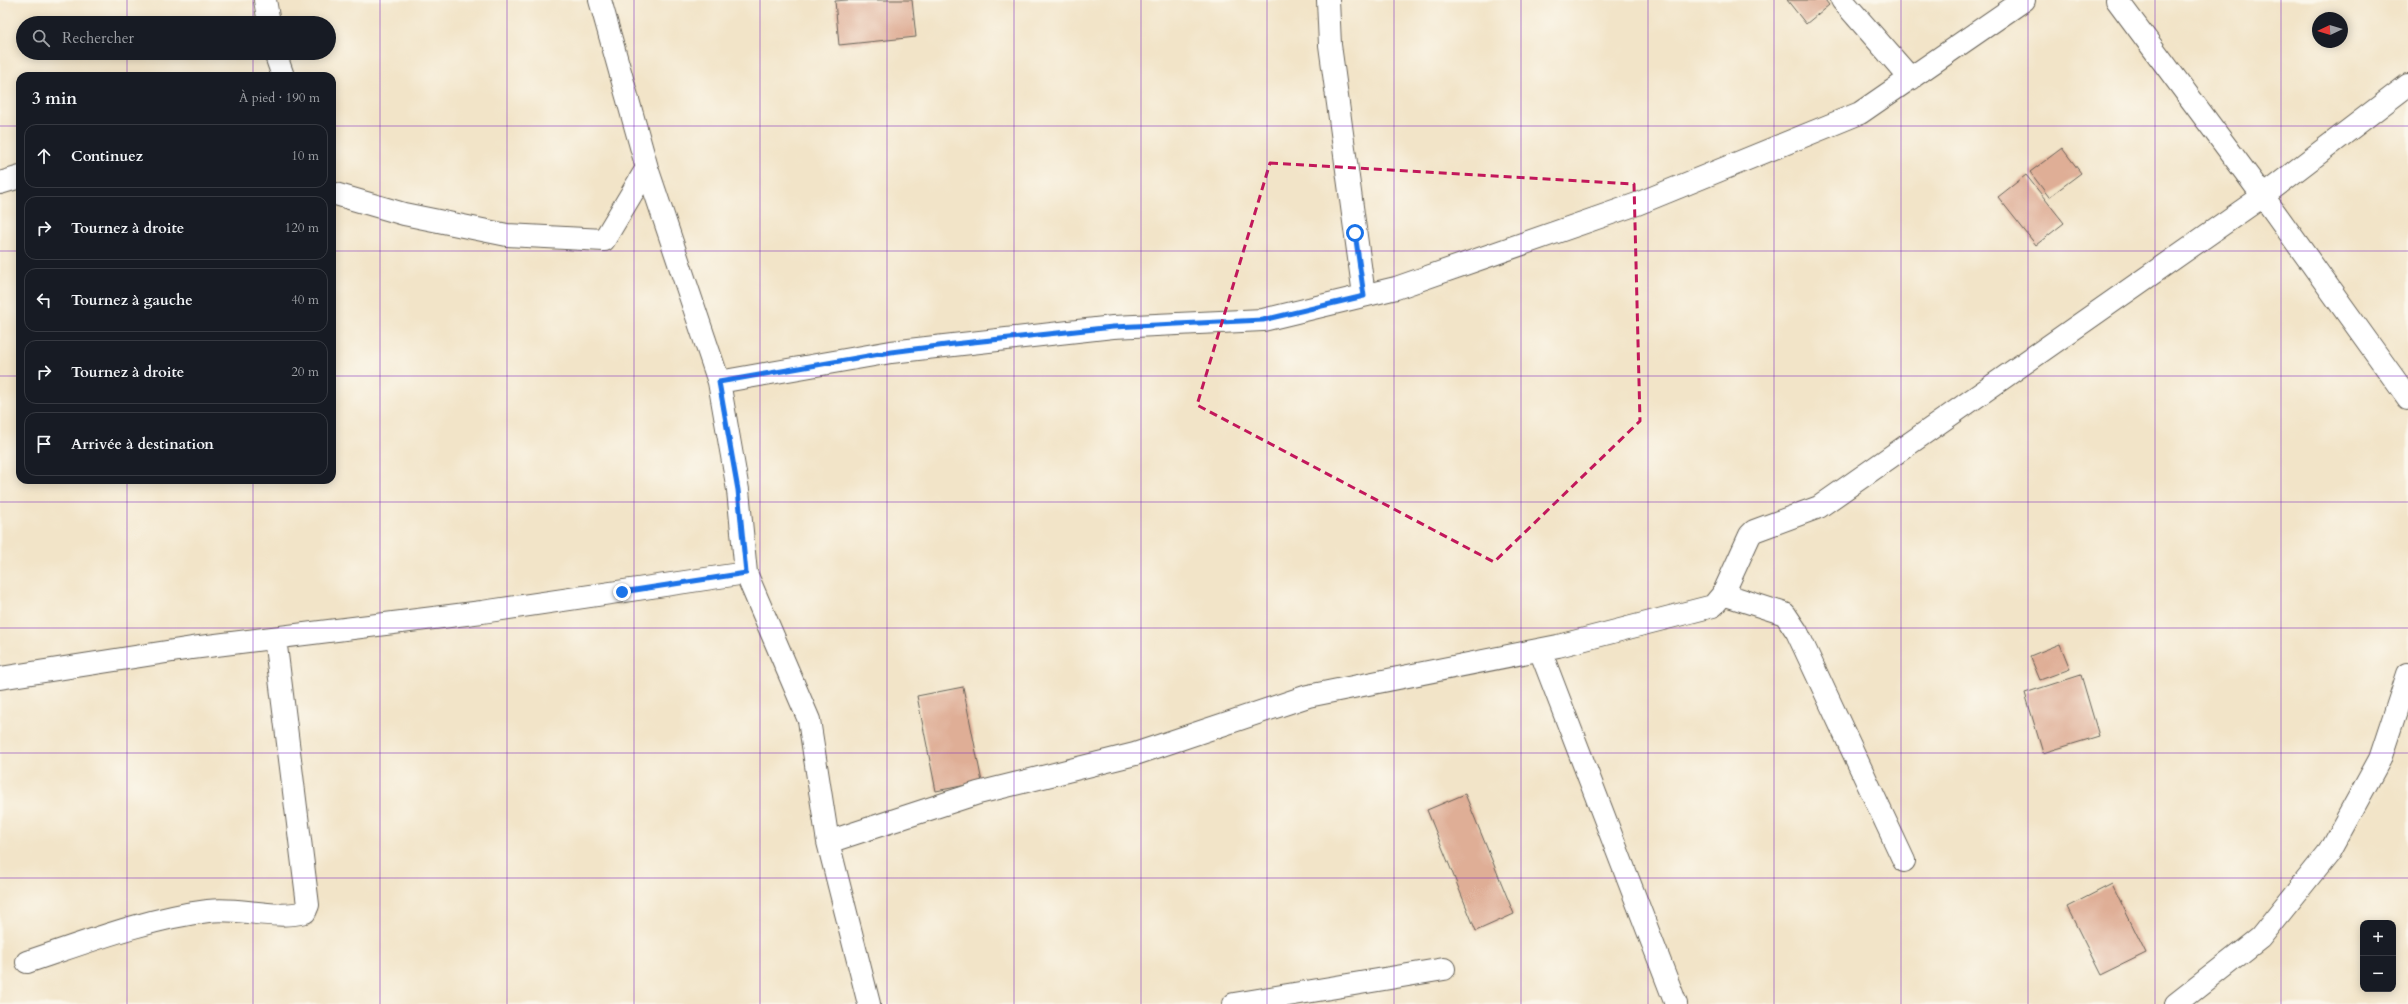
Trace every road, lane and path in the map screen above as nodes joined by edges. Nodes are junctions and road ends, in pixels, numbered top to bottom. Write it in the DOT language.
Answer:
graph roads {
  1 [pos="265,0"];
  2 [pos="600,0"];
  3 [pos="1328,0"];
  4 [pos="1842,0"];
  5 [pos="2024,0"];
  6 [pos="2118,0"];
  7 [pos="267,16"];
  8 [pos="277,60"];
  9 [pos="282,72"];
  10 [pos="1911,79"];
  11 [pos="2408,85"];
  12 [pos="646,168"];
  13 [pos="16,178"];
  14 [pos="0,183"];
  15 [pos="336,194"];
  16 [pos="2263,196"];
  17 [pos="1364,296"];
  18 [pos="719,382"];
  19 [pos="2408,398"];
  20 [pos="746,573"];
  21 [pos="1723,594"];
  22 [pos="275,638"];
  23 [pos="1540,650"];
  24 [pos="2408,674"];
  25 [pos="0,678"];
  26 [pos="828,842"];
  27 [pos="1904,861"];
  28 [pos="27,962"];
  29 [pos="1444,970"];
  30 [pos="869,1004"];
  31 [pos="1234,1004"];
  32 [pos="1676,1004"];
  33 [pos="2176,1004"];
  1 -- 7 [label="street"];
  2 -- 12 [label="street"];
  3 -- 17 [label="street"];
  4 -- 10 [label="street"];
  5 -- 10 [label="street"];
  6 -- 16 [label="street"];
  8 -- 9 [label="street"];
  10 -- 17 [label="street"];
  11 -- 16 [label="street"];
  12 -- 15 [label="street"];
  12 -- 18 [label="street"];
  13 -- 14 [label="street"];
  16 -- 19 [label="street"];
  16 -- 21 [label="street"];
  17 -- 18 [label="street"];
  18 -- 20 [label="street"];
  20 -- 22 [label="street"];
  20 -- 26 [label="street"];
  21 -- 23 [label="street"];
  21 -- 27 [label="street"];
  22 -- 25 [label="street"];
  22 -- 28 [label="street"];
  23 -- 26 [label="street"];
  23 -- 32 [label="street"];
  24 -- 33 [label="street"];
  26 -- 30 [label="street"];
  29 -- 31 [label="street"];
}
